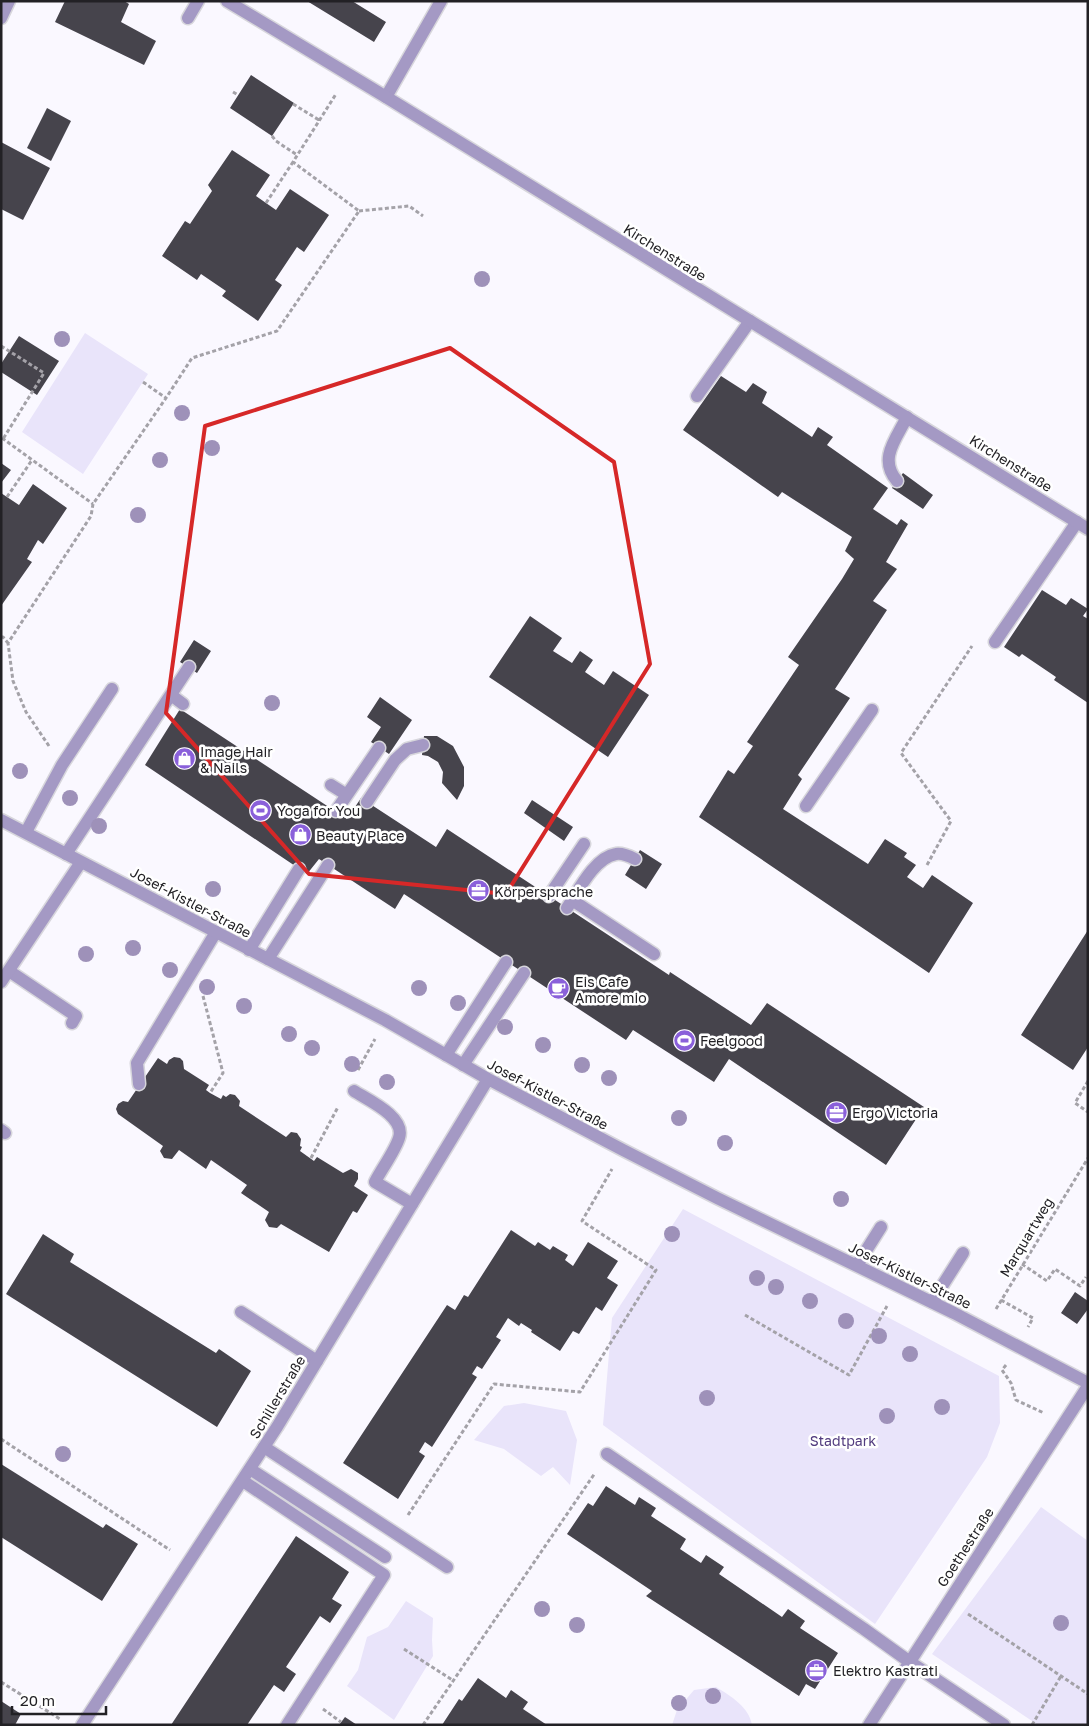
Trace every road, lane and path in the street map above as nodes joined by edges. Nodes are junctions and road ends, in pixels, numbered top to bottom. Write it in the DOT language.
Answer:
graph roads {
  1 [pos="9,1"];
  2 [pos="198,1"];
  3 [pos="227,1"];
  4 [pos="441,1"];
  5 [pos="1,18"];
  6 [pos="188,18"];
  7 [pos="349,75"];
  8 [pos="233,92"];
  9 [pos="238,95"];
  10 [pos="386,97"];
  11 [pos="293,104"];
  12 [pos="319,120"];
  13 [pos="272,136"];
  14 [pos="297,155"];
  15 [pos="293,162"];
  16 [pos="266,203"];
  17 [pos="359,211"];
  18 [pos="423,216"];
  19 [pos="750,321"];
  20 [pos="1,346"];
  21 [pos="143,382"];
  22 [pos="697,396"];
  23 [pos="166,398"];
  24 [pos="907,417"];
  25 [pos="2,438"];
  26 [pos="32,460"];
  27 [pos="897,480"];
  28 [pos="7,497"];
  29 [pos="93,504"];
  30 [pos="1082,525"];
  31 [pos="1,636"];
  32 [pos="995,642"];
  33 [pos="8,643"];
  34 [pos="973,645"];
  35 [pos="189,667"];
  36 [pos="112,689"];
  37 [pos="171,695"];
  38 [pos="183,704"];
  39 [pos="872,710"];
  40 [pos="423,745"];
  41 [pos="379,748"];
  42 [pos="62,765"];
  43 [pos="331,785"];
  44 [pos="347,795"];
  45 [pos="367,802"];
  46 [pos="806,806"];
  47 [pos="336,811"];
  48 [pos="1,820"];
  49 [pos="26,832"];
  50 [pos="584,844"];
  51 [pos="66,854"];
  52 [pos="635,859"];
  53 [pos="80,862"];
  54 [pos="927,865"];
  55 [pos="328,866"];
  56 [pos="299,869"];
  57 [pos="549,896"];
  58 [pos="216,932"];
  59 [pos="249,950"];
  60 [pos="654,954"];
  61 [pos="268,960"];
  62 [pos="506,962"];
  63 [pos="9,971"];
  64 [pos="524,973"];
  65 [pos="1,982"];
  66 [pos="202,994"];
  67 [pos="72,1023"];
  68 [pos="446,1055"];
  69 [pos="463,1065"];
  70 [pos="488,1079"];
  71 [pos="1088,1081"];
  72 [pos="140,1084"];
  73 [pos="354,1091"];
  74 [pos="210,1093"];
  75 [pos="1088,1112"];
  76 [pos="623,1150"];
  77 [pos="1088,1158"];
  78 [pos="412,1204"];
  79 [pos="881,1227"];
  80 [pos="963,1253"];
  81 [pos="1022,1264"];
  82 [pos="857,1265"];
  83 [pos="1086,1277"];
  84 [pos="898,1286"];
  85 [pos="1001,1300"];
  86 [pos="932,1302"];
  87 [pos="241,1312"];
  88 [pos="746,1315"];
  89 [pos="984,1329"];
  90 [pos="1018,1346"];
  91 [pos="317,1361"];
  92 [pos="1088,1384"];
  93 [pos="1064,1422"];
  94 [pos="1,1439"];
  95 [pos="264,1446"];
  96 [pos="608,1454"];
  97 [pos="250,1470"];
  98 [pos="243,1481"];
  99 [pos="401,1510"];
  100 [pos="385,1557"];
  101 [pos="189,1563"];
  102 [pos="447,1567"];
  103 [pos="948,1600"];
  104 [pos="404,1649"];
  105 [pos="910,1662"];
  106 [pos="1061,1676"];
  107 [pos="454,1680"];
  108 [pos="1,1682"];
  109 [pos="1088,1694"];
  110 [pos="62,1720"];
  111 [pos="82,1725"];
  112 [pos="287,1725"];
  113 [pos="424,1725"];
  114 [pos="869,1725"];
  115 [pos="1004,1725"];
  116 [pos="1032,1725"];
  1 -- 5 [label="street"];
  2 -- 6 [label="street"];
  3 -- 7 [label="street, Kirchenstraße"];
  4 -- 10 [label="street"];
  7 -- 10 [label="street, Kirchenstraße"];
  7 -- 12 [label="path"];
  8 -- 9 [label="path"];
  10 -- 19 [label="street, Kirchenstraße"];
  11 -- 12 [label="path"];
  12 -- 14 [label="path"];
  13 -- 14 [label="path"];
  14 -- 15 [label="path"];
  15 -- 16 [label="path"];
  15 -- 17 [label="path"];
  17 -- 18 [label="path"];
  17 -- 23 [label="path"];
  19 -- 22 [label="street"];
  19 -- 24 [label="street, Kirchenstraße"];
  20 -- 25 [label="path"];
  21 -- 23 [label="path"];
  23 -- 29 [label="path"];
  24 -- 27 [label="street"];
  24 -- 30 [label="street, Kirchenstraße"];
  25 -- 26 [label="path"];
  26 -- 28 [label="path"];
  26 -- 29 [label="path"];
  29 -- 33 [label="path"];
  30 -- 32 [label="street"];
  31 -- 33 [label="path"];
  33 -- 42 [label="path"];
  34 -- 54 [label="path"];
  35 -- 37 [label="street"];
  36 -- 42 [label="street"];
  37 -- 38 [label="street"];
  37 -- 51 [label="street"];
  39 -- 46 [label="street"];
  40 -- 45 [label="street"];
  41 -- 44 [label="street"];
  42 -- 49 [label="street"];
  43 -- 44 [label="street"];
  44 -- 47 [label="street"];
  48 -- 49 [label="street, Josef-Kistler-Straße"];
  49 -- 51 [label="street, Josef-Kistler-Straße"];
  50 -- 57 [label="street"];
  51 -- 53 [label="street, Josef-Kistler-Straße"];
  52 -- 60 [label="street"];
  53 -- 58 [label="street, Josef-Kistler-Straße"];
  53 -- 63 [label="street"];
  55 -- 61 [label="street"];
  56 -- 59 [label="street"];
  58 -- 59 [label="street, Josef-Kistler-Straße"];
  58 -- 72 [label="street"];
  59 -- 61 [label="street, Josef-Kistler-Straße"];
  61 -- 68 [label="street, Josef-Kistler-Straße"];
  62 -- 68 [label="street"];
  63 -- 65 [label="street"];
  63 -- 67 [label="street"];
  64 -- 69 [label="street"];
  66 -- 74 [label="path"];
  68 -- 69 [label="street, Josef-Kistler-Straße"];
  69 -- 70 [label="street, Josef-Kistler-Straße"];
  70 -- 76 [label="street, Josef-Kistler-Straße"];
  70 -- 78 [label="street, Schillerstraße"];
  71 -- 75 [label="path"];
  73 -- 78 [label="street"];
  76 -- 82 [label="street, Josef-Kistler-Straße"];
  76 -- 99 [label="path"];
  77 -- 81 [label="path, Marquartweg"];
  78 -- 91 [label="street, Schillerstraße"];
  79 -- 82 [label="street"];
  80 -- 86 [label="street"];
  81 -- 83 [label="path"];
  81 -- 85 [label="path, Marquartweg"];
  82 -- 84 [label="street, Josef-Kistler-Straße"];
  84 -- 86 [label="street, Josef-Kistler-Straße"];
  84 -- 88 [label="path"];
  85 -- 89 [label="path, Marquartweg"];
  85 -- 90 [label="path"];
  86 -- 89 [label="street, Josef-Kistler-Straße"];
  87 -- 91 [label="street"];
  89 -- 90 [label="street, Josef-Kistler-Straße"];
  90 -- 92 [label="street, Josef-Kistler-Straße"];
  90 -- 93 [label="path"];
  91 -- 95 [label="street, Schillerstraße"];
  92 -- 93 [label="street, Goethestraße"];
  93 -- 103 [label="street, Goethestraße"];
  94 -- 101 [label="path"];
  95 -- 97 [label="street, Schillerstraße"];
  95 -- 102 [label="street"];
  96 -- 105 [label="street"];
  96 -- 107 [label="path"];
  97 -- 98 [label="street, Schillerstraße"];
  97 -- 100 [label="street"];
  98 -- 101 [label="street, Schillerstraße"];
  98 -- 112 [label="street"];
  101 -- 111 [label="street, Schillerstraße"];
  103 -- 105 [label="street, Goethestraße"];
  103 -- 106 [label="path"];
  104 -- 107 [label="path"];
  105 -- 114 [label="street, Goethestraße"];
  105 -- 115 [label="street"];
  106 -- 109 [label="path"];
  106 -- 116 [label="path"];
  107 -- 113 [label="path"];
  108 -- 110 [label="path"];
}
